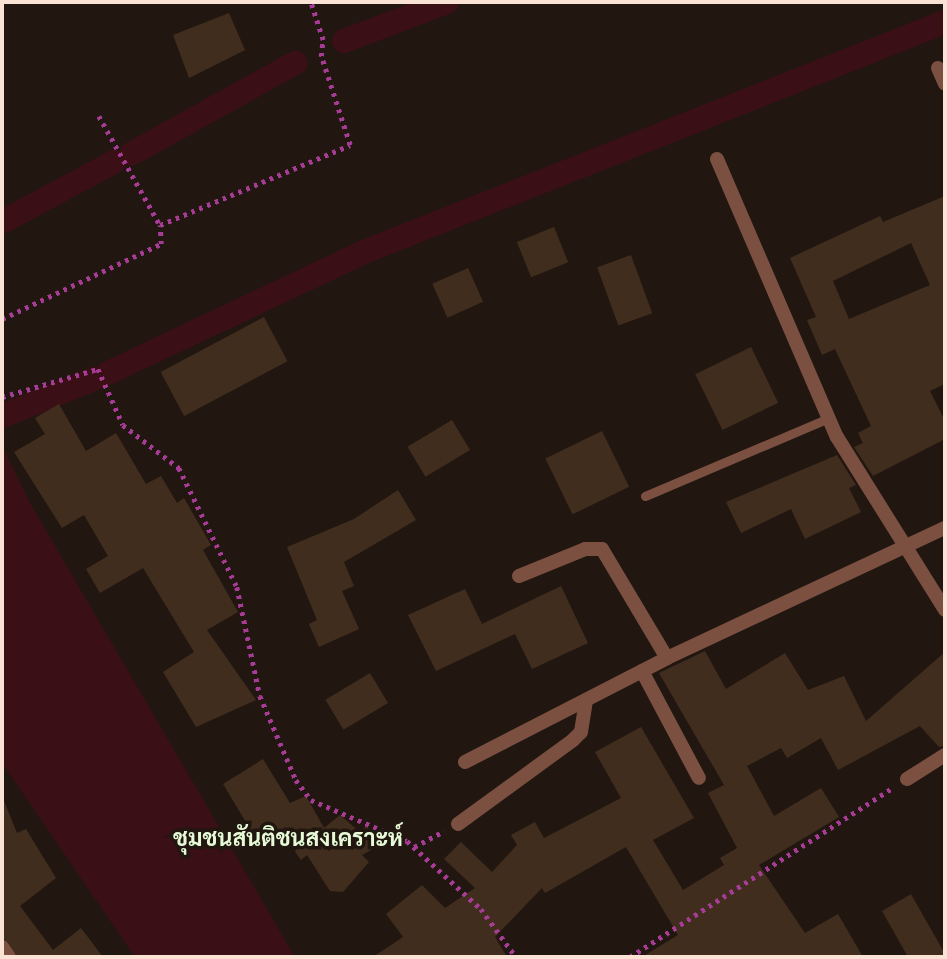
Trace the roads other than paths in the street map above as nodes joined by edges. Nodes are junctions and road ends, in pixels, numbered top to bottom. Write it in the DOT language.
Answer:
graph roads {
  1 [pos="938,68"];
  2 [pos="945,84"];
  3 [pos="717,159"];
  4 [pos="829,418"];
  5 [pos="645,496"];
  6 [pos="945,528"];
  7 [pos="905,549"];
  8 [pos="519,576"];
  9 [pos="945,610"];
  10 [pos="667,658"];
  11 [pos="642,671"];
  12 [pos="586,701"];
  13 [pos="945,755"];
  14 [pos="466,762"];
  15 [pos="699,778"];
  16 [pos="907,779"];
  17 [pos="458,824"];
  18 [pos="2,947"];
  19 [pos="9,957"];
  1 -- 2 [label="street"];
  3 -- 4 [label="street"];
  4 -- 5 [label="lane"];
  4 -- 7 [label="street"];
  6 -- 7 [label="street"];
  7 -- 9 [label="street"];
  7 -- 10 [label="street"];
  8 -- 10 [label="street"];
  10 -- 11 [label="street"];
  11 -- 12 [label="street"];
  11 -- 15 [label="street"];
  12 -- 14 [label="street"];
  12 -- 17 [label="street"];
  13 -- 16 [label="street"];
  18 -- 19 [label="street"];
}
